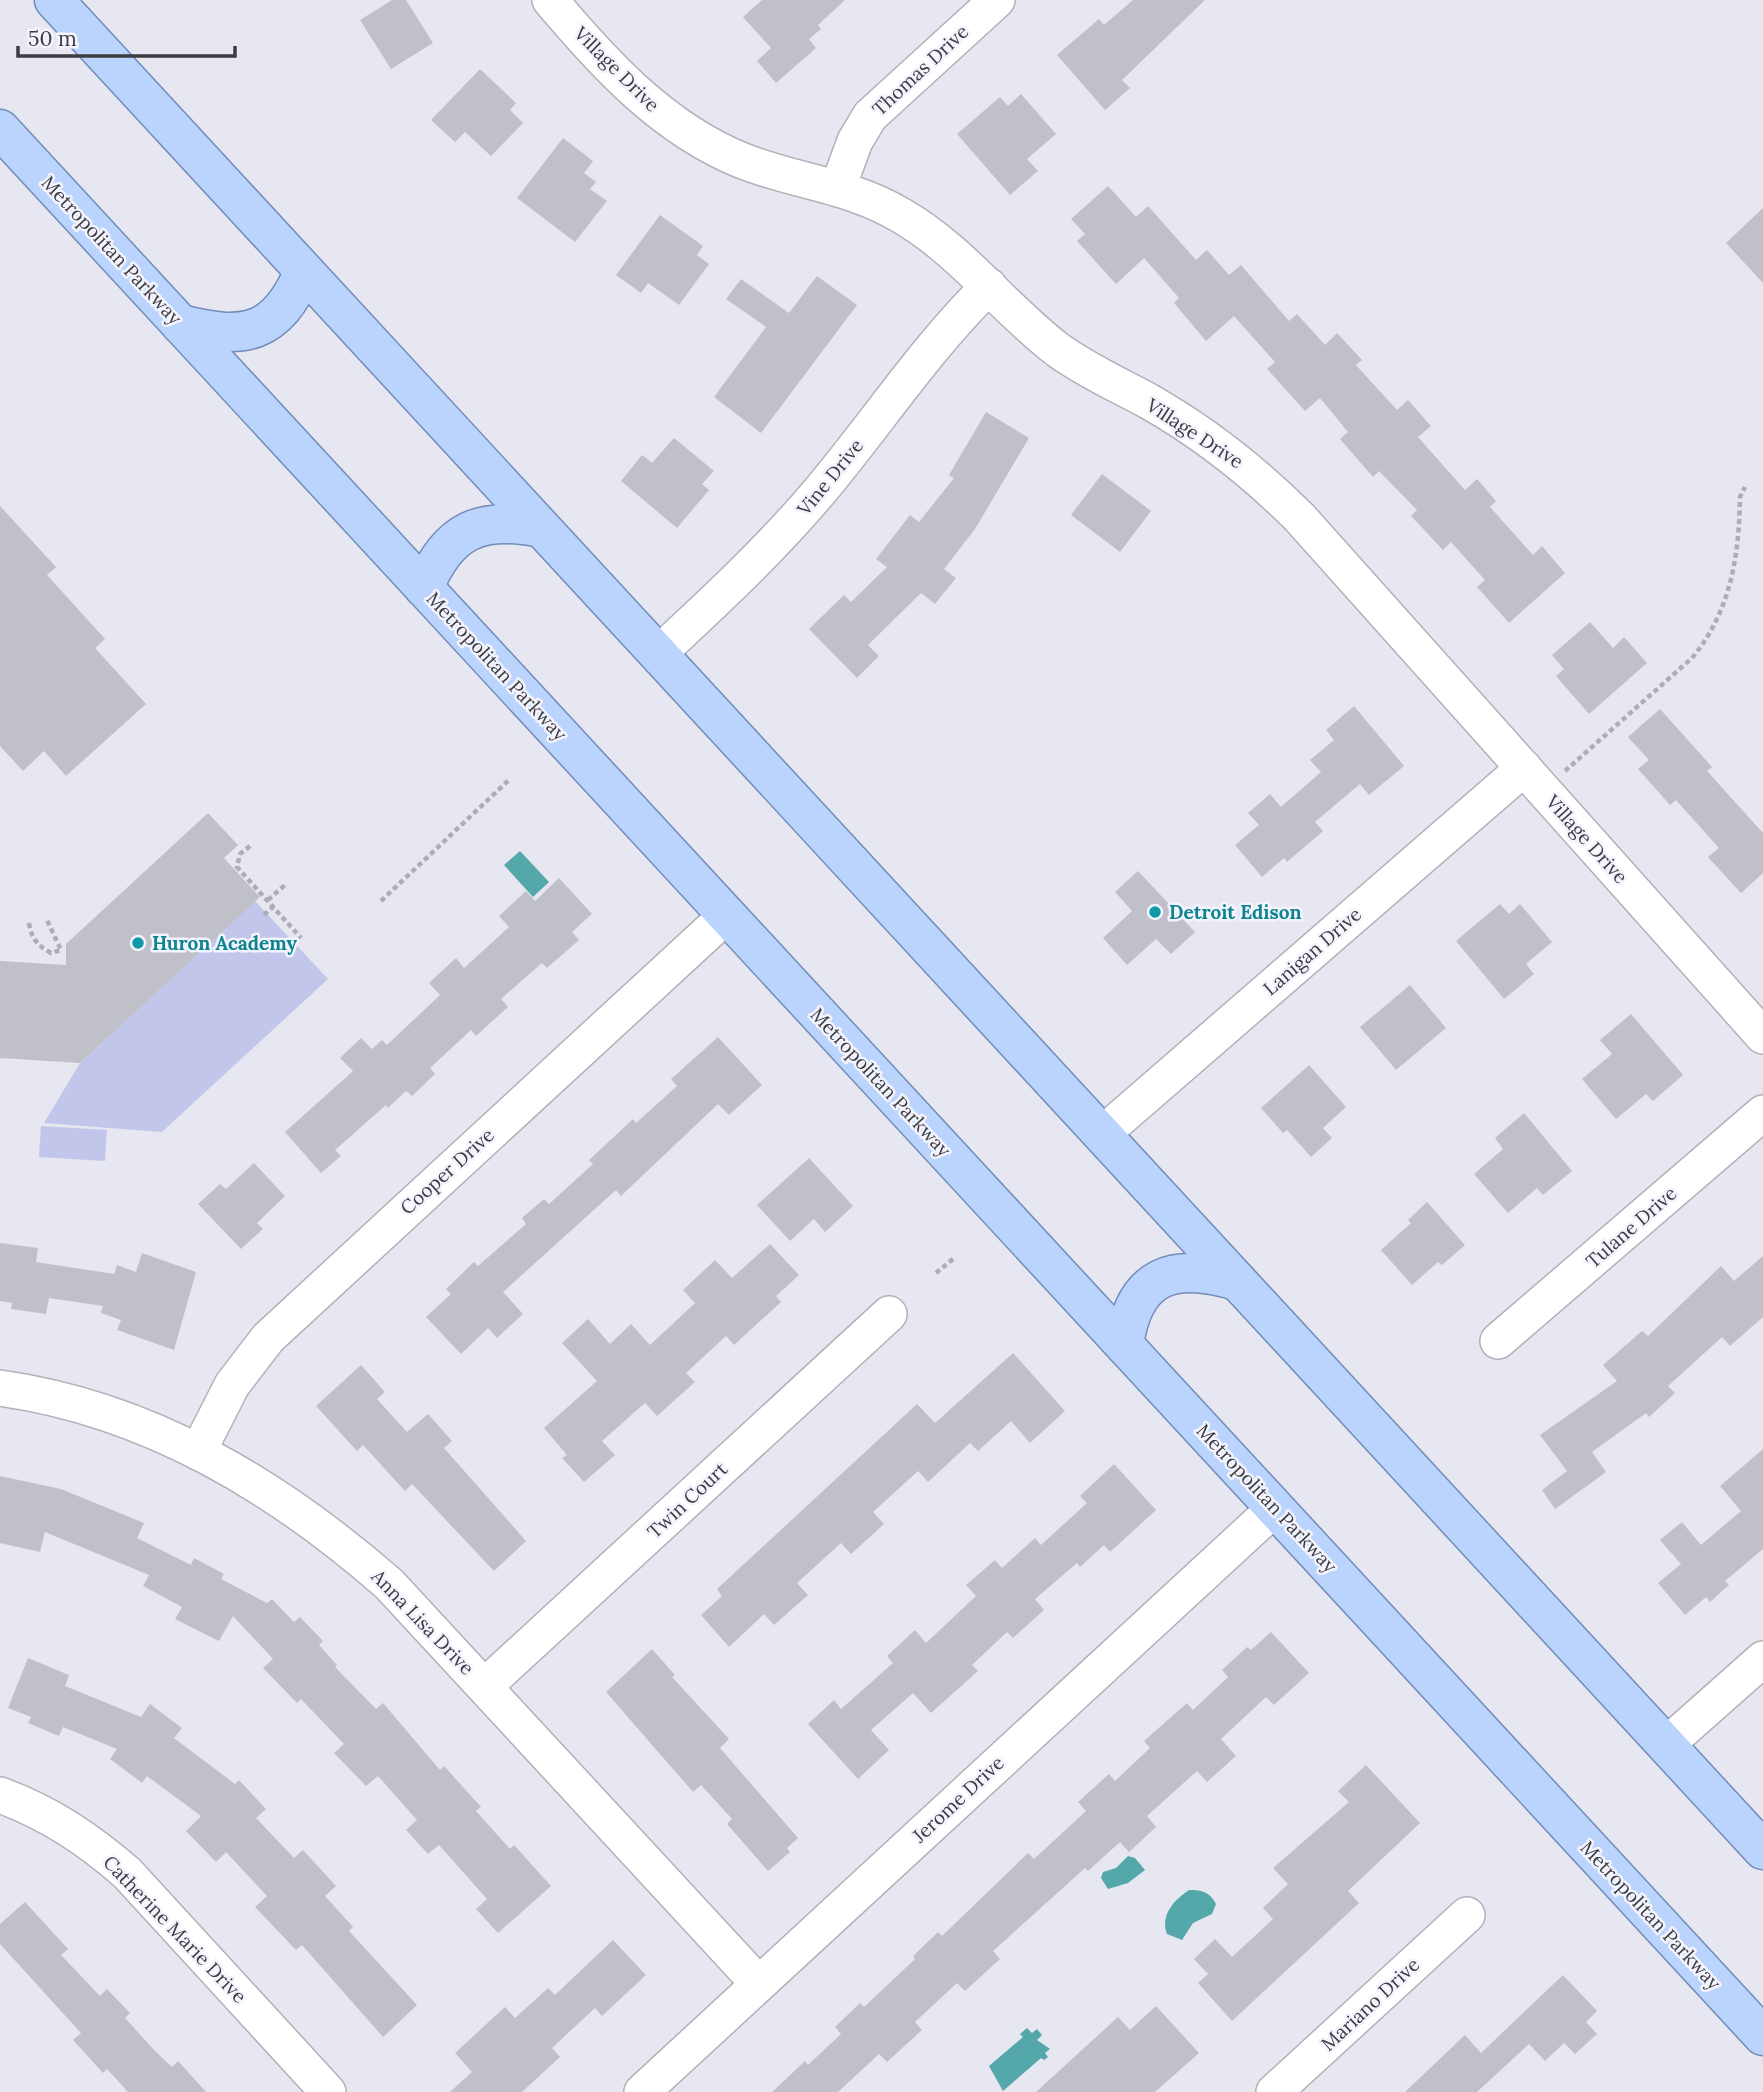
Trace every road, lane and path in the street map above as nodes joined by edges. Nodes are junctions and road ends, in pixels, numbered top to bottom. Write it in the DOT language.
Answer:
graph roads {
  1 [pos="54,0"];
  2 [pos="550,0"];
  3 [pos="997,0"];
  4 [pos="0,129"];
  5 [pos="838,187"];
  6 [pos="304,271"];
  7 [pos="989,286"];
  8 [pos="180,324"];
  9 [pos="1745,487"];
  10 [pos="541,528"];
  11 [pos="424,588"];
  12 [pos="657,654"];
  13 [pos="1524,768"];
  14 [pos="510,779"];
  15 [pos="1557,779"];
  16 [pos="250,846"];
  17 [pos="286,884"];
  18 [pos="268,900"];
  19 [pos="381,901"];
  20 [pos="273,907"];
  21 [pos="264,915"];
  22 [pos="727,915"];
  23 [pos="46,918"];
  24 [pos="29,923"];
  25 [pos="301,937"];
  26 [pos="1763,1036"];
  27 [pos="1763,1113"];
  28 [pos="1101,1135"];
  29 [pos="953,1259"];
  30 [pos="936,1273"];
  31 [pos="1237,1281"];
  32 [pos="888,1314"];
  33 [pos="1498,1341"];
  34 [pos="1124,1345"];
  35 [pos="0,1388"];
  36 [pos="198,1452"];
  37 [pos="1275,1508"];
  38 [pos="1763,1659"];
  39 [pos="486,1685"];
  40 [pos="1666,1745"];
  41 [pos="0,1795"];
  42 [pos="1763,1850"];
  43 [pos="1467,1915"];
  44 [pos="758,1983"];
  45 [pos="1763,2036"];
  46 [pos="328,2092"];
  47 [pos="642,2092"];
  48 [pos="1274,2092"];
  1 -- 6 [label="main road"];
  2 -- 5 [label="street, Village Drive"];
  3 -- 5 [label="street, Thomas Drive"];
  4 -- 8 [label="main road, Metropolitan Parkway"];
  5 -- 7 [label="street, Village Drive"];
  6 -- 8 [label="main road"];
  6 -- 10 [label="main road"];
  7 -- 12 [label="street, Vine Drive"];
  7 -- 13 [label="street, Village Drive"];
  8 -- 11 [label="main road, Metropolitan Parkway"];
  9 -- 15 [label="path"];
  10 -- 11 [label="main road"];
  10 -- 12 [label="main road"];
  11 -- 22 [label="main road, Metropolitan Parkway"];
  12 -- 28 [label="main road"];
  13 -- 26 [label="street, Village Drive"];
  13 -- 28 [label="street, Lanigan Drive"];
  14 -- 19 [label="path"];
  16 -- 18 [label="path"];
  17 -- 18 [label="path"];
  18 -- 20 [label="path"];
  20 -- 21 [label="path"];
  20 -- 25 [label="path"];
  22 -- 34 [label="main road, Metropolitan Parkway"];
  22 -- 36 [label="street, Cooper Drive"];
  23 -- 24 [label="path"];
  27 -- 33 [label="street, Tulane Drive"];
  28 -- 31 [label="main road"];
  29 -- 30 [label="path"];
  31 -- 34 [label="main road"];
  31 -- 40 [label="main road"];
  32 -- 39 [label="street, Twin Court"];
  34 -- 37 [label="main road, Metropolitan Parkway"];
  35 -- 36 [label="street, Anna Lisa Drive"];
  36 -- 39 [label="street, Anna Lisa Drive"];
  37 -- 44 [label="street, Jerome Drive"];
  37 -- 45 [label="main road, Metropolitan Parkway"];
  38 -- 40 [label="street"];
  39 -- 44 [label="street, Anna Lisa Drive"];
  40 -- 42 [label="main road"];
  41 -- 46 [label="street, Catherine Marie Drive"];
  43 -- 48 [label="street, Mariano Drive"];
  44 -- 47 [label="street, Jerome Drive"];
}
